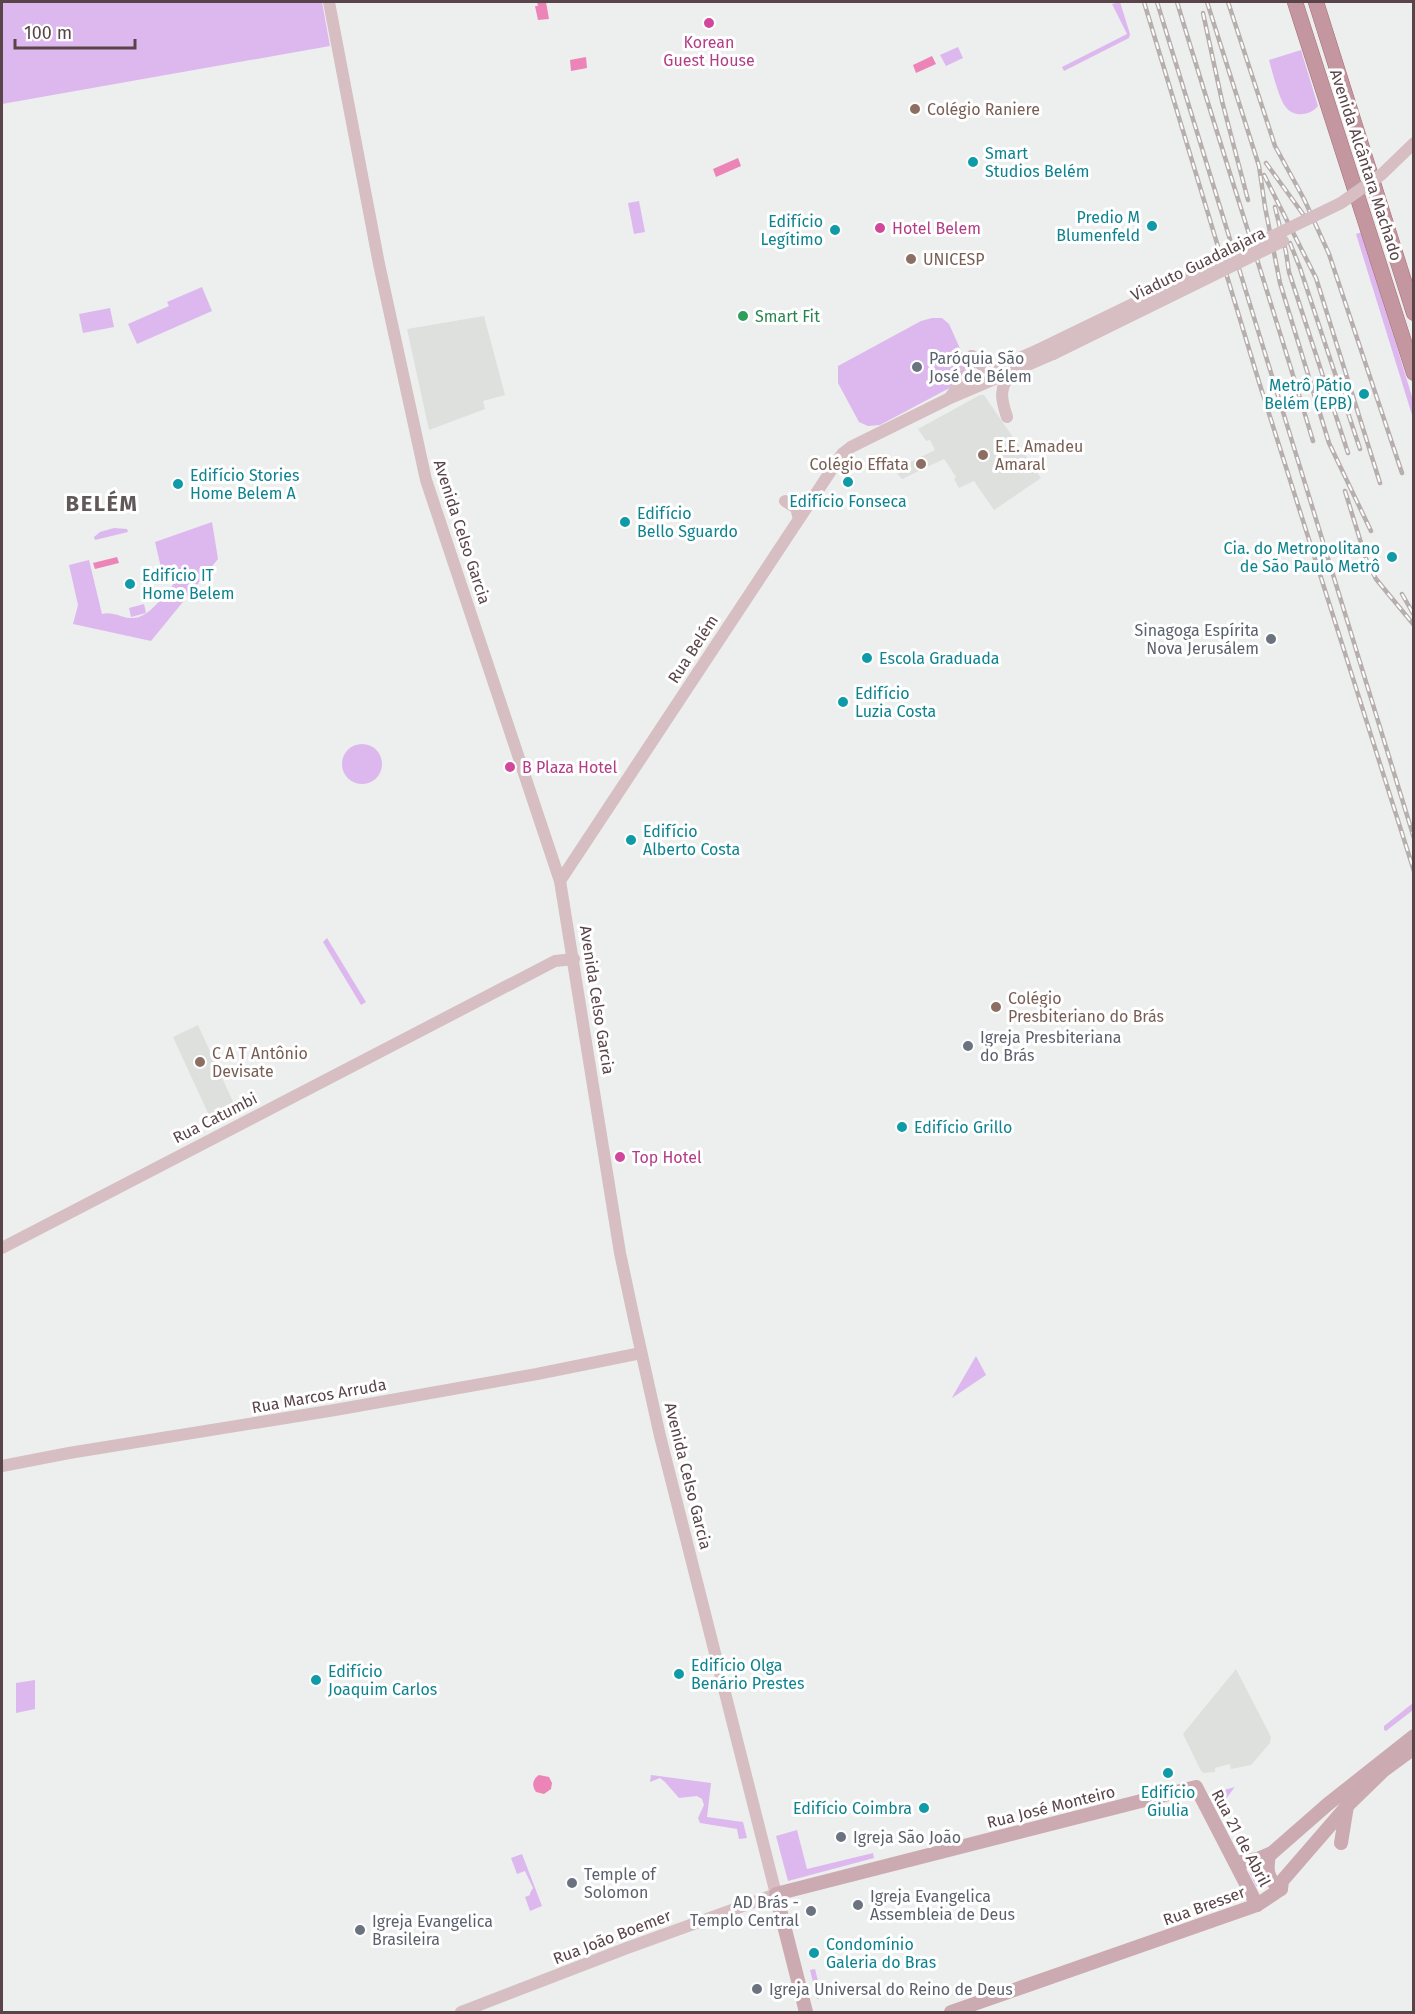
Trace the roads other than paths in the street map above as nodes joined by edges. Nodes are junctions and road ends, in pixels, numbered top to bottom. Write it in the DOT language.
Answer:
graph roads {
  1 [pos="329,2"];
  2 [pos="1295,2"];
  3 [pos="1316,2"];
  4 [pos="1413,143"];
  5 [pos="1413,153"];
  6 [pos="1413,313"];
  7 [pos="1013,366"];
  8 [pos="1413,373"];
  9 [pos="948,399"];
  10 [pos="1007,417"];
  11 [pos="786,501"];
  12 [pos="799,519"];
  13 [pos="560,881"];
  14 [pos="574,959"];
  15 [pos="2,1248"];
  16 [pos="641,1353"];
  17 [pos="2,1466"];
  18 [pos="1413,1736"];
  19 [pos="1413,1748"];
  20 [pos="1381,1767"];
  21 [pos="1196,1787"];
  22 [pos="1347,1806"];
  23 [pos="1341,1843"];
  24 [pos="1269,1855"];
  25 [pos="1236,1863"];
  26 [pos="1281,1889"];
  27 [pos="776,1894"];
  28 [pos="1257,1905"];
  29 [pos="461,2013"];
  30 [pos="806,2013"];
  31 [pos="951,2013"];
  1 -- 13 [label="main road, Avenida Celso Garcia"];
  2 -- 8 [label="highway, Avenida Alcântara Machado"];
  3 -- 6 [label="highway, Avenida Alcântara Machado"];
  4 -- 7 [label="main road, Viaduto Guadalajara, bridge"];
  5 -- 7 [label="main road, Viaduto Guadalajara, bridge"];
  7 -- 9 [label="main road, Viaduto Guadalajara"];
  7 -- 9 [label="main road, Viaduto Guadalajara"];
  7 -- 10 [label="main road"];
  9 -- 12 [label="main road, Rua Belém"];
  11 -- 12 [label="main road"];
  12 -- 13 [label="main road, Rua Belém"];
  13 -- 14 [label="main road, Avenida Celso Garcia"];
  14 -- 15 [label="main road, Rua Catumbi"];
  14 -- 16 [label="main road, Avenida Celso Garcia"];
  16 -- 17 [label="main road, Rua Marcos Arruda"];
  16 -- 27 [label="main road, Avenida Celso Garcia"];
  18 -- 20 [label="main road, Rua Bresser"];
  19 -- 20 [label="main road, Rua Bresser"];
  20 -- 22 [label="main road, Rua Bresser"];
  20 -- 24 [label="main road, Rua Bresser"];
  21 -- 25 [label="main road, Rua 21 de Abril"];
  21 -- 27 [label="main road, Rua José Monteiro"];
  22 -- 23 [label="main road"];
  22 -- 26 [label="main road, Rua Bresser"];
  24 -- 25 [label="main road, Rua Bresser"];
  24 -- 26 [label="main road"];
  25 -- 28 [label="main road, Rua 21 de Abril"];
  26 -- 28 [label="main road, Rua Bresser"];
  27 -- 29 [label="main road, Rua João Boemer"];
  27 -- 30 [label="main road, Avenida Celso Garcia"];
  28 -- 31 [label="main road, Rua Bresser"];
}
